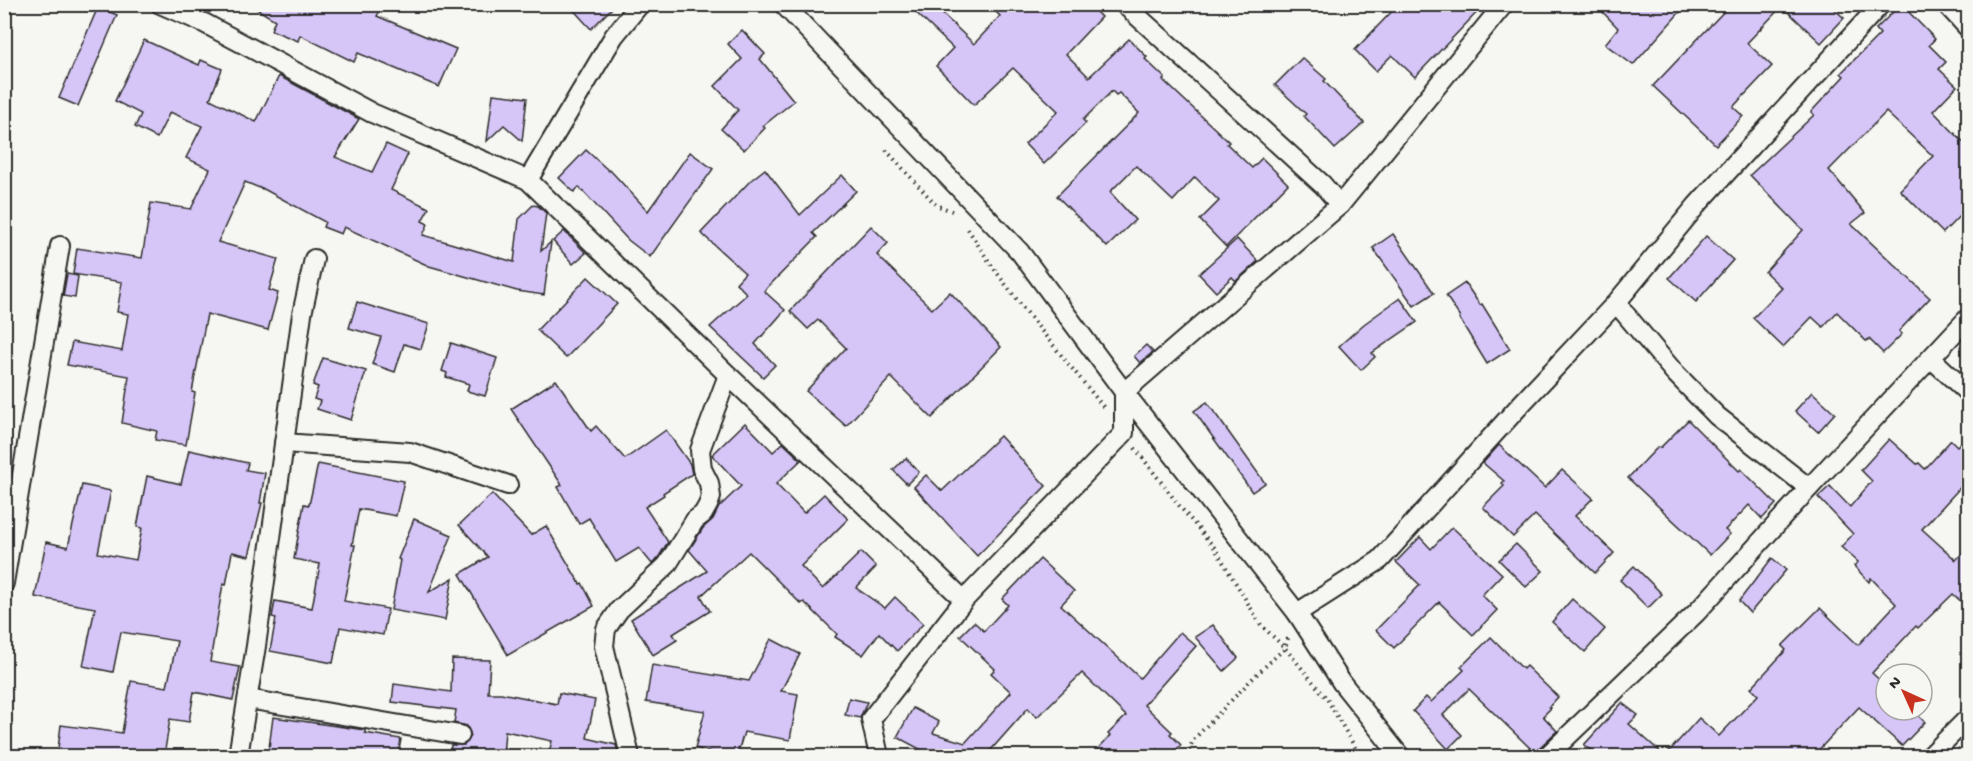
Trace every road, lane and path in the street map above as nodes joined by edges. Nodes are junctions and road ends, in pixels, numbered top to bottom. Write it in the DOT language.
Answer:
graph roads {
  1 [pos="160,4"];
  2 [pos="640,4"];
  3 [pos="783,4"];
  4 [pos="1124,4"];
  5 [pos="1504,4"];
  6 [pos="1881,4"];
  7 [pos="1946,4"];
  8 [pos="1968,28"];
  9 [pos="528,180"];
  10 [pos="1340,205"];
  11 [pos="60,246"];
  12 [pos="314,259"];
  13 [pos="1616,303"];
  14 [pos="1968,318"];
  15 [pos="1932,359"];
  16 [pos="728,375"];
  17 [pos="1124,392"];
  18 [pos="1968,393"];
  19 [pos="284,443"];
  20 [pos="508,485"];
  21 [pos="1809,488"];
  22 [pos="4,583"];
  23 [pos="964,600"];
  24 [pos="1297,613"];
  25 [pos="248,699"];
  26 [pos="1968,718"];
  27 [pos="460,735"];
  28 [pos="238,756"];
  29 [pos="630,756"];
  30 [pos="879,756"];
  31 [pos="1187,756"];
  32 [pos="1400,756"];
  33 [pos="1547,756"];
  34 [pos="1930,756"];
  1 -- 9 [label="street"];
  2 -- 9 [label="street"];
  3 -- 17 [label="street"];
  4 -- 10 [label="street"];
  5 -- 10 [label="street"];
  6 -- 13 [label="street"];
  7 -- 8 [label="street"];
  9 -- 16 [label="street"];
  10 -- 17 [label="street"];
  11 -- 22 [label="street"];
  12 -- 19 [label="street"];
  13 -- 21 [label="street"];
  13 -- 24 [label="street"];
  14 -- 15 [label="street"];
  15 -- 18 [label="street"];
  15 -- 21 [label="street"];
  16 -- 23 [label="street"];
  16 -- 29 [label="street"];
  17 -- 23 [label="street"];
  17 -- 24 [label="street"];
  19 -- 20 [label="street"];
  19 -- 25 [label="street"];
  21 -- 33 [label="street"];
  23 -- 30 [label="street"];
  24 -- 31 [label="path"];
  24 -- 32 [label="street"];
  25 -- 27 [label="street"];
  25 -- 28 [label="street"];
  26 -- 34 [label="street"];
}
